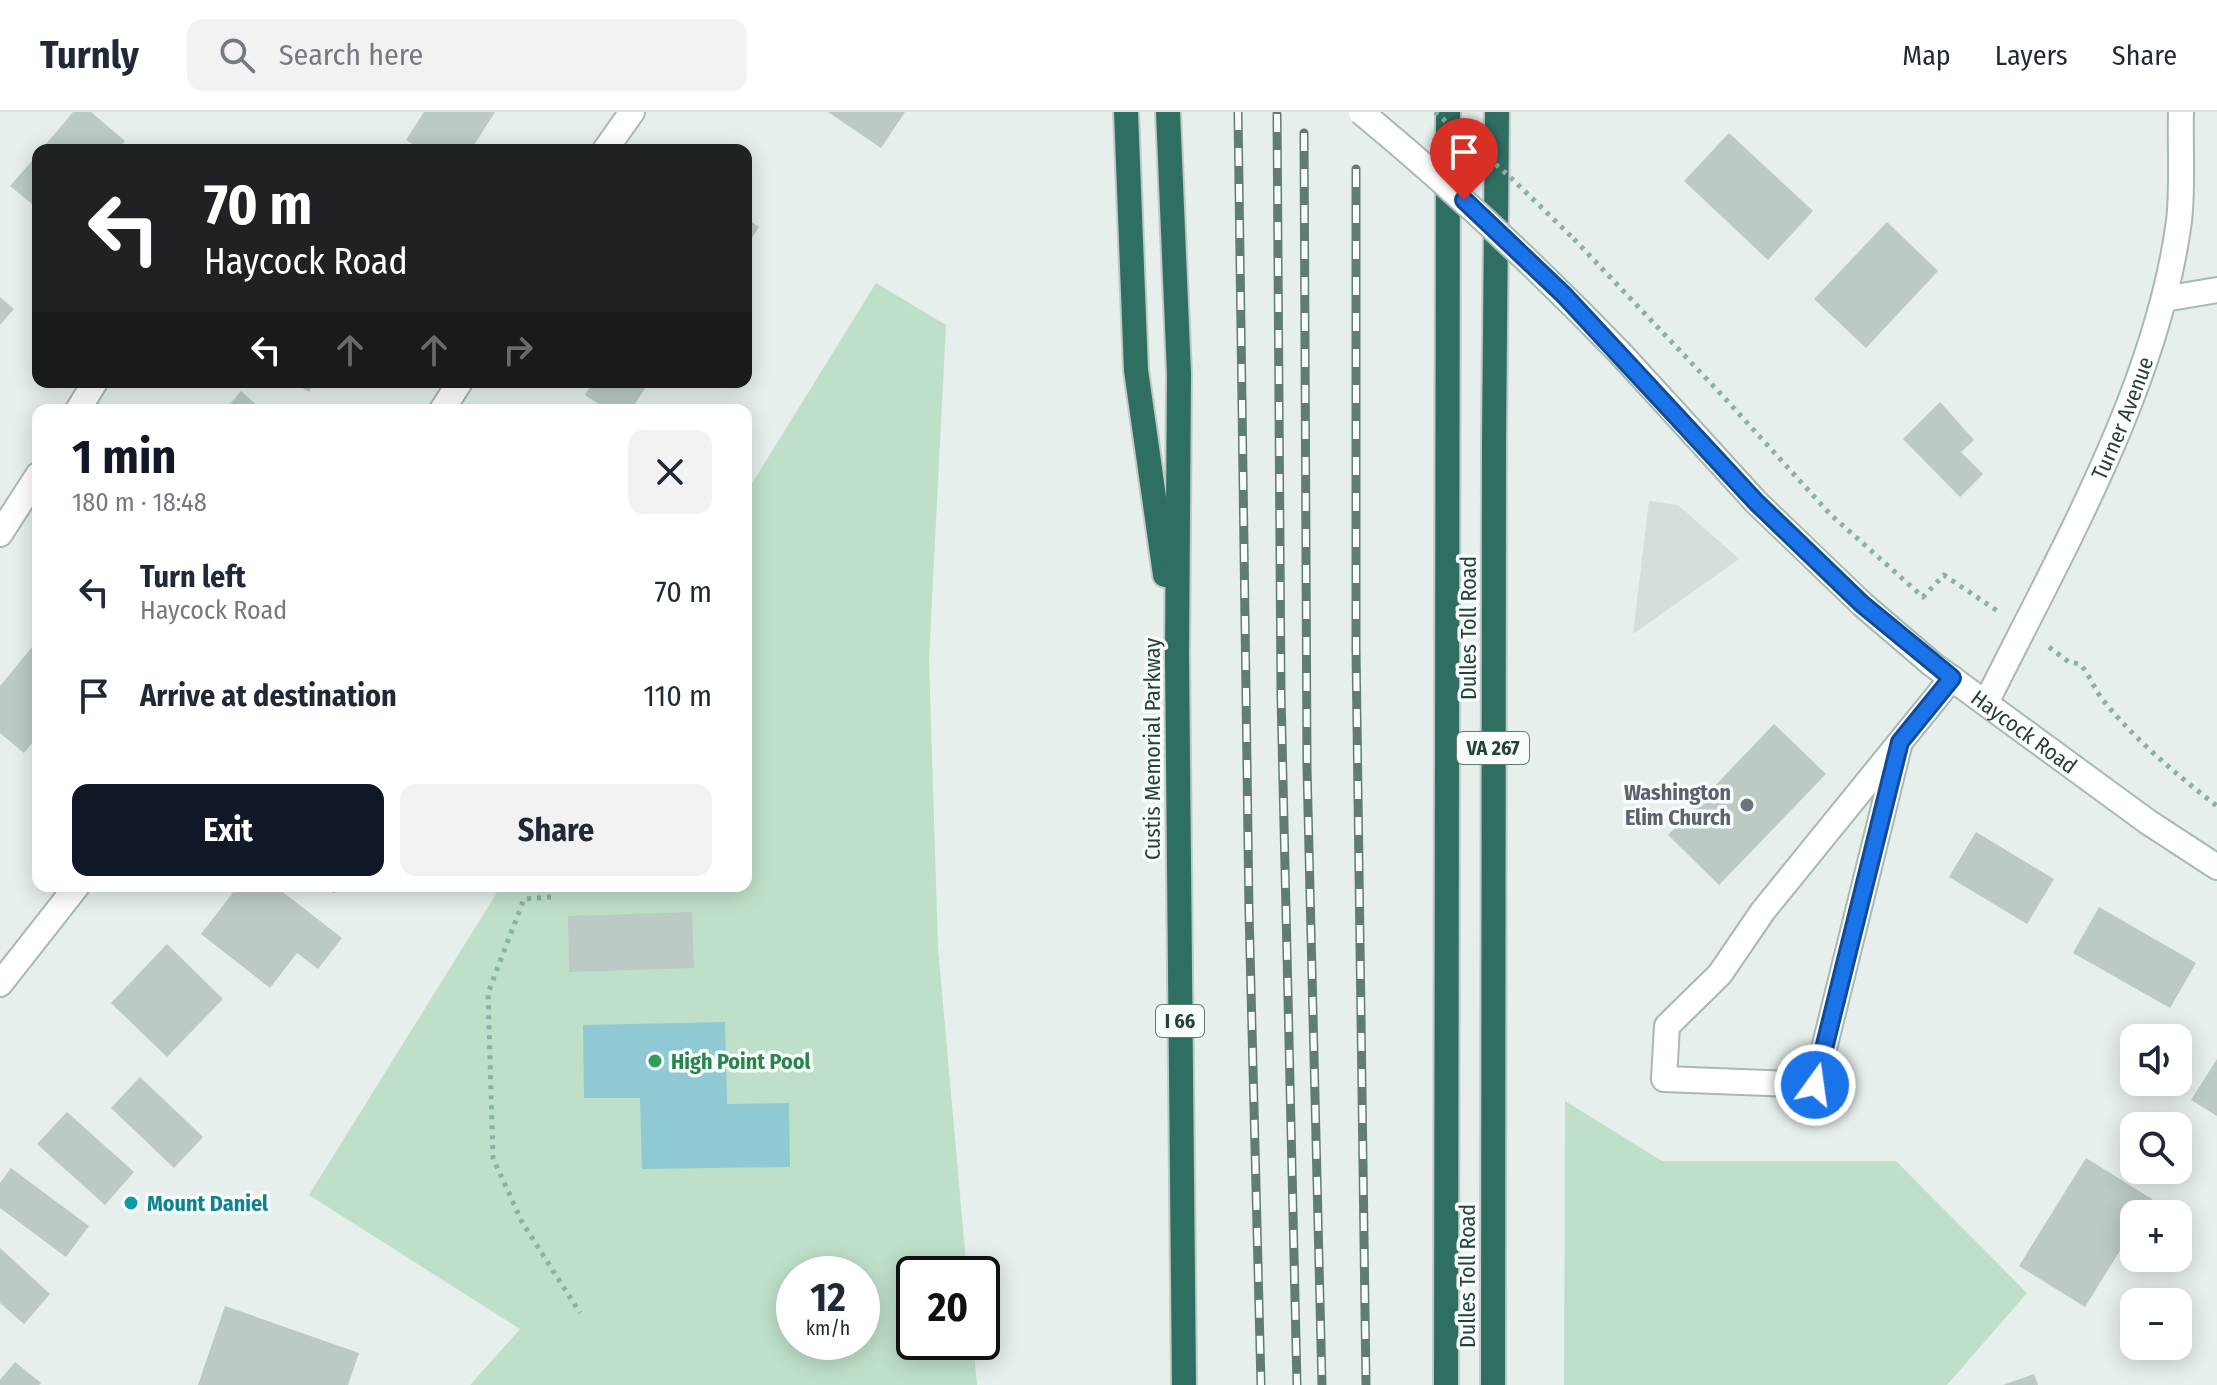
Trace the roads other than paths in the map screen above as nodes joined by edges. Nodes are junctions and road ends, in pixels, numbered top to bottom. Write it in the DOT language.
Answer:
graph roads {
  1 [pos="632,112"];
  2 [pos="1126,112"];
  3 [pos="1168,112"];
  4 [pos="1361,112"];
  5 [pos="1448,112"];
  6 [pos="1497,112"];
  7 [pos="2181,112"];
  8 [pos="609,144"];
  9 [pos="2217,290"];
  10 [pos="2164,299"];
  11 [pos="32,484"];
  12 [pos="0,534"];
  13 [pos="1177,656"];
  14 [pos="1952,678"];
  15 [pos="1986,703"];
  16 [pos="1900,742"];
  17 [pos="2217,867"];
  18 [pos="72,892"];
  19 [pos="0,984"];
  20 [pos="1184,1385"];
  21 [pos="1446,1385"];
  22 [pos="1493,1385"];
  1 -- 8 [label="main road"];
  2 -- 13 [label="highway"];
  3 -- 13 [label="highway, Custis Memorial Parkway / I 66"];
  4 -- 14 [label="main road, Haycock Road, bridge"];
  5 -- 21 [label="highway"];
  6 -- 22 [label="highway, Dulles Toll Road / VA 267"];
  7 -- 10 [label="main road, Turner Avenue"];
  9 -- 10 [label="main road"];
  10 -- 15 [label="main road, Turner Avenue"];
  11 -- 12 [label="main road"];
  13 -- 20 [label="highway, Custis Memorial Parkway / I 66"];
  14 -- 15 [label="main road, Haycock Road"];
  14 -- 16 [label="main road"];
  15 -- 17 [label="main road, Haycock Road"];
  16 -- 16 [label="main road"];
  18 -- 19 [label="main road"];
}
